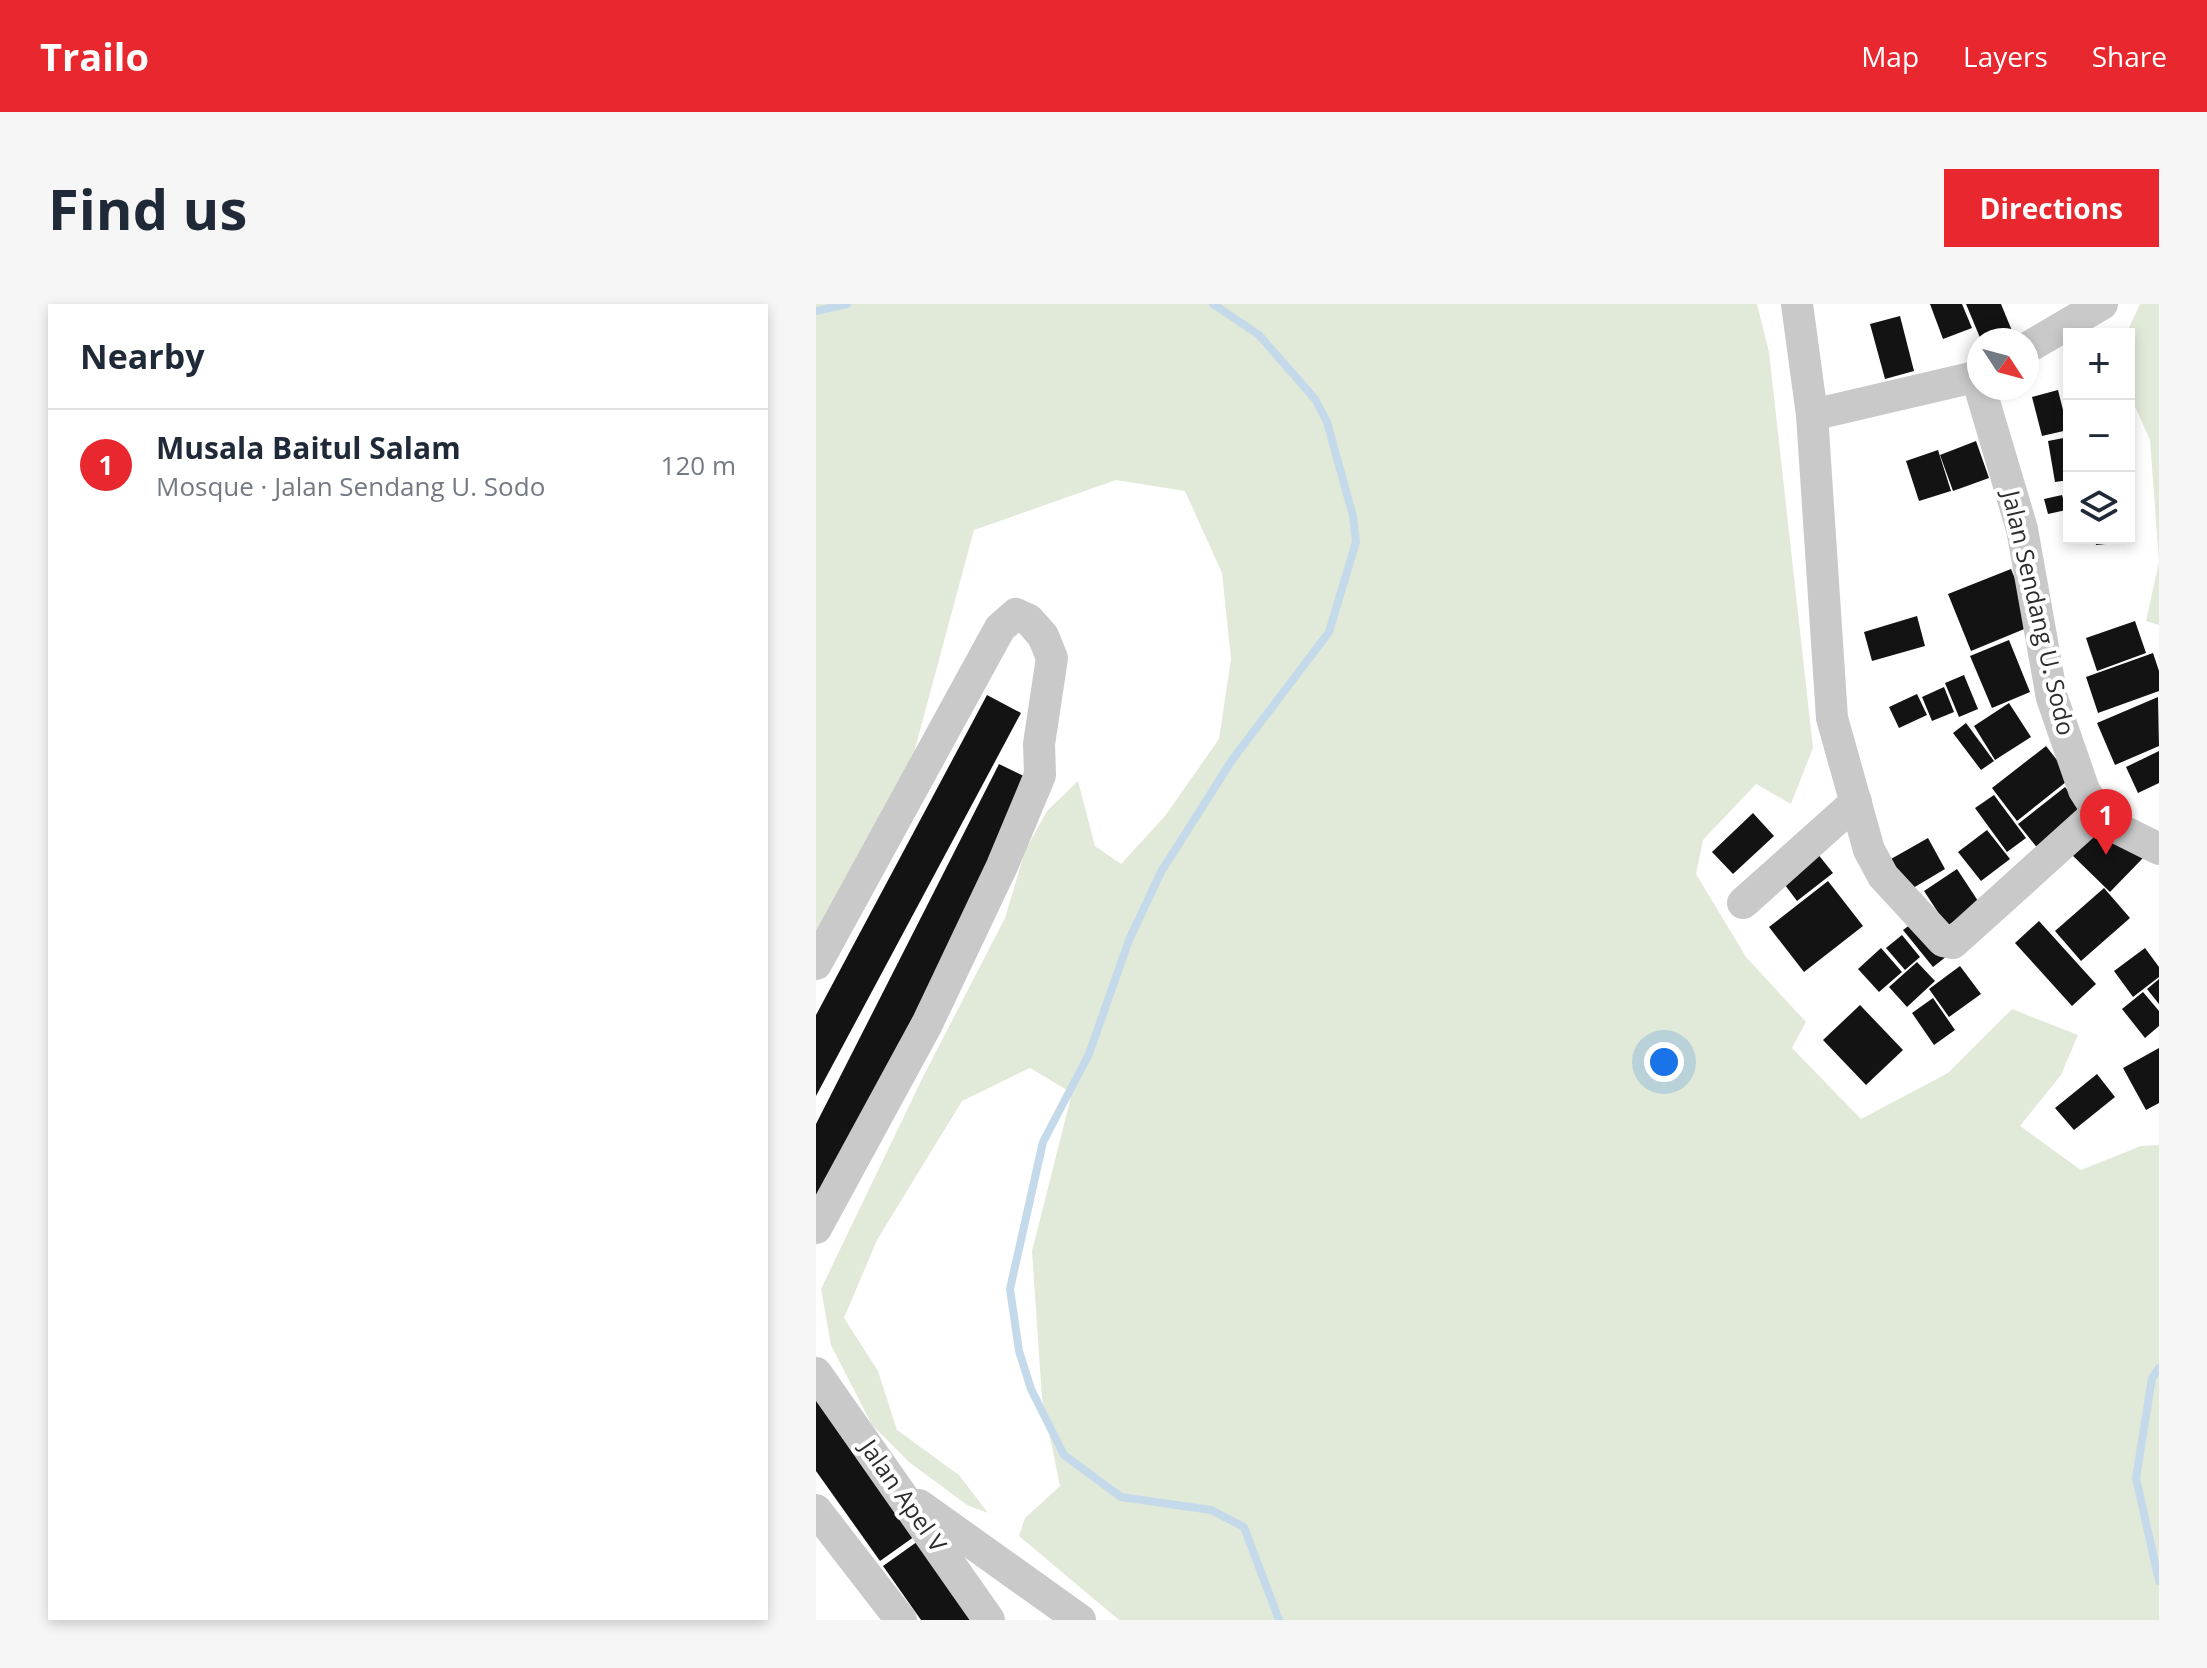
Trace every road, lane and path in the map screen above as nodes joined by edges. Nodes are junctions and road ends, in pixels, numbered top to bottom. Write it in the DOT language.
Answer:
graph roads {
  1 [pos="1797,304"];
  2 [pos="2102,304"];
  3 [pos="2039,341"];
  4 [pos="1967,384"];
  5 [pos="1984,400"];
  6 [pos="1812,415"];
  7 [pos="1856,802"];
  8 [pos="2098,812"];
  9 [pos="2159,849"];
  10 [pos="1743,903"];
  11 [pos="816,964"];
  12 [pos="816,1228"];
  13 [pos="816,1373"];
  14 [pos="903,1494"];
  15 [pos="816,1510"];
  16 [pos="901,1620"];
  17 [pos="989,1620"];
  18 [pos="1080,1620"];
  1 -- 6 [label="street"];
  2 -- 3 [label="street"];
  4 -- 6 [label="street"];
  5 -- 8 [label="street, Jalan Sendang U. Sodo"];
  6 -- 7 [label="street"];
  7 -- 8 [label="street"];
  7 -- 10 [label="street"];
  8 -- 9 [label="street, Jalan Sendang U. Sodo"];
  11 -- 12 [label="street"];
  13 -- 14 [label="street, Jalan Apel V"];
  14 -- 17 [label="street, Jalan Apel V"];
  14 -- 18 [label="street"];
  15 -- 16 [label="street"];
}
